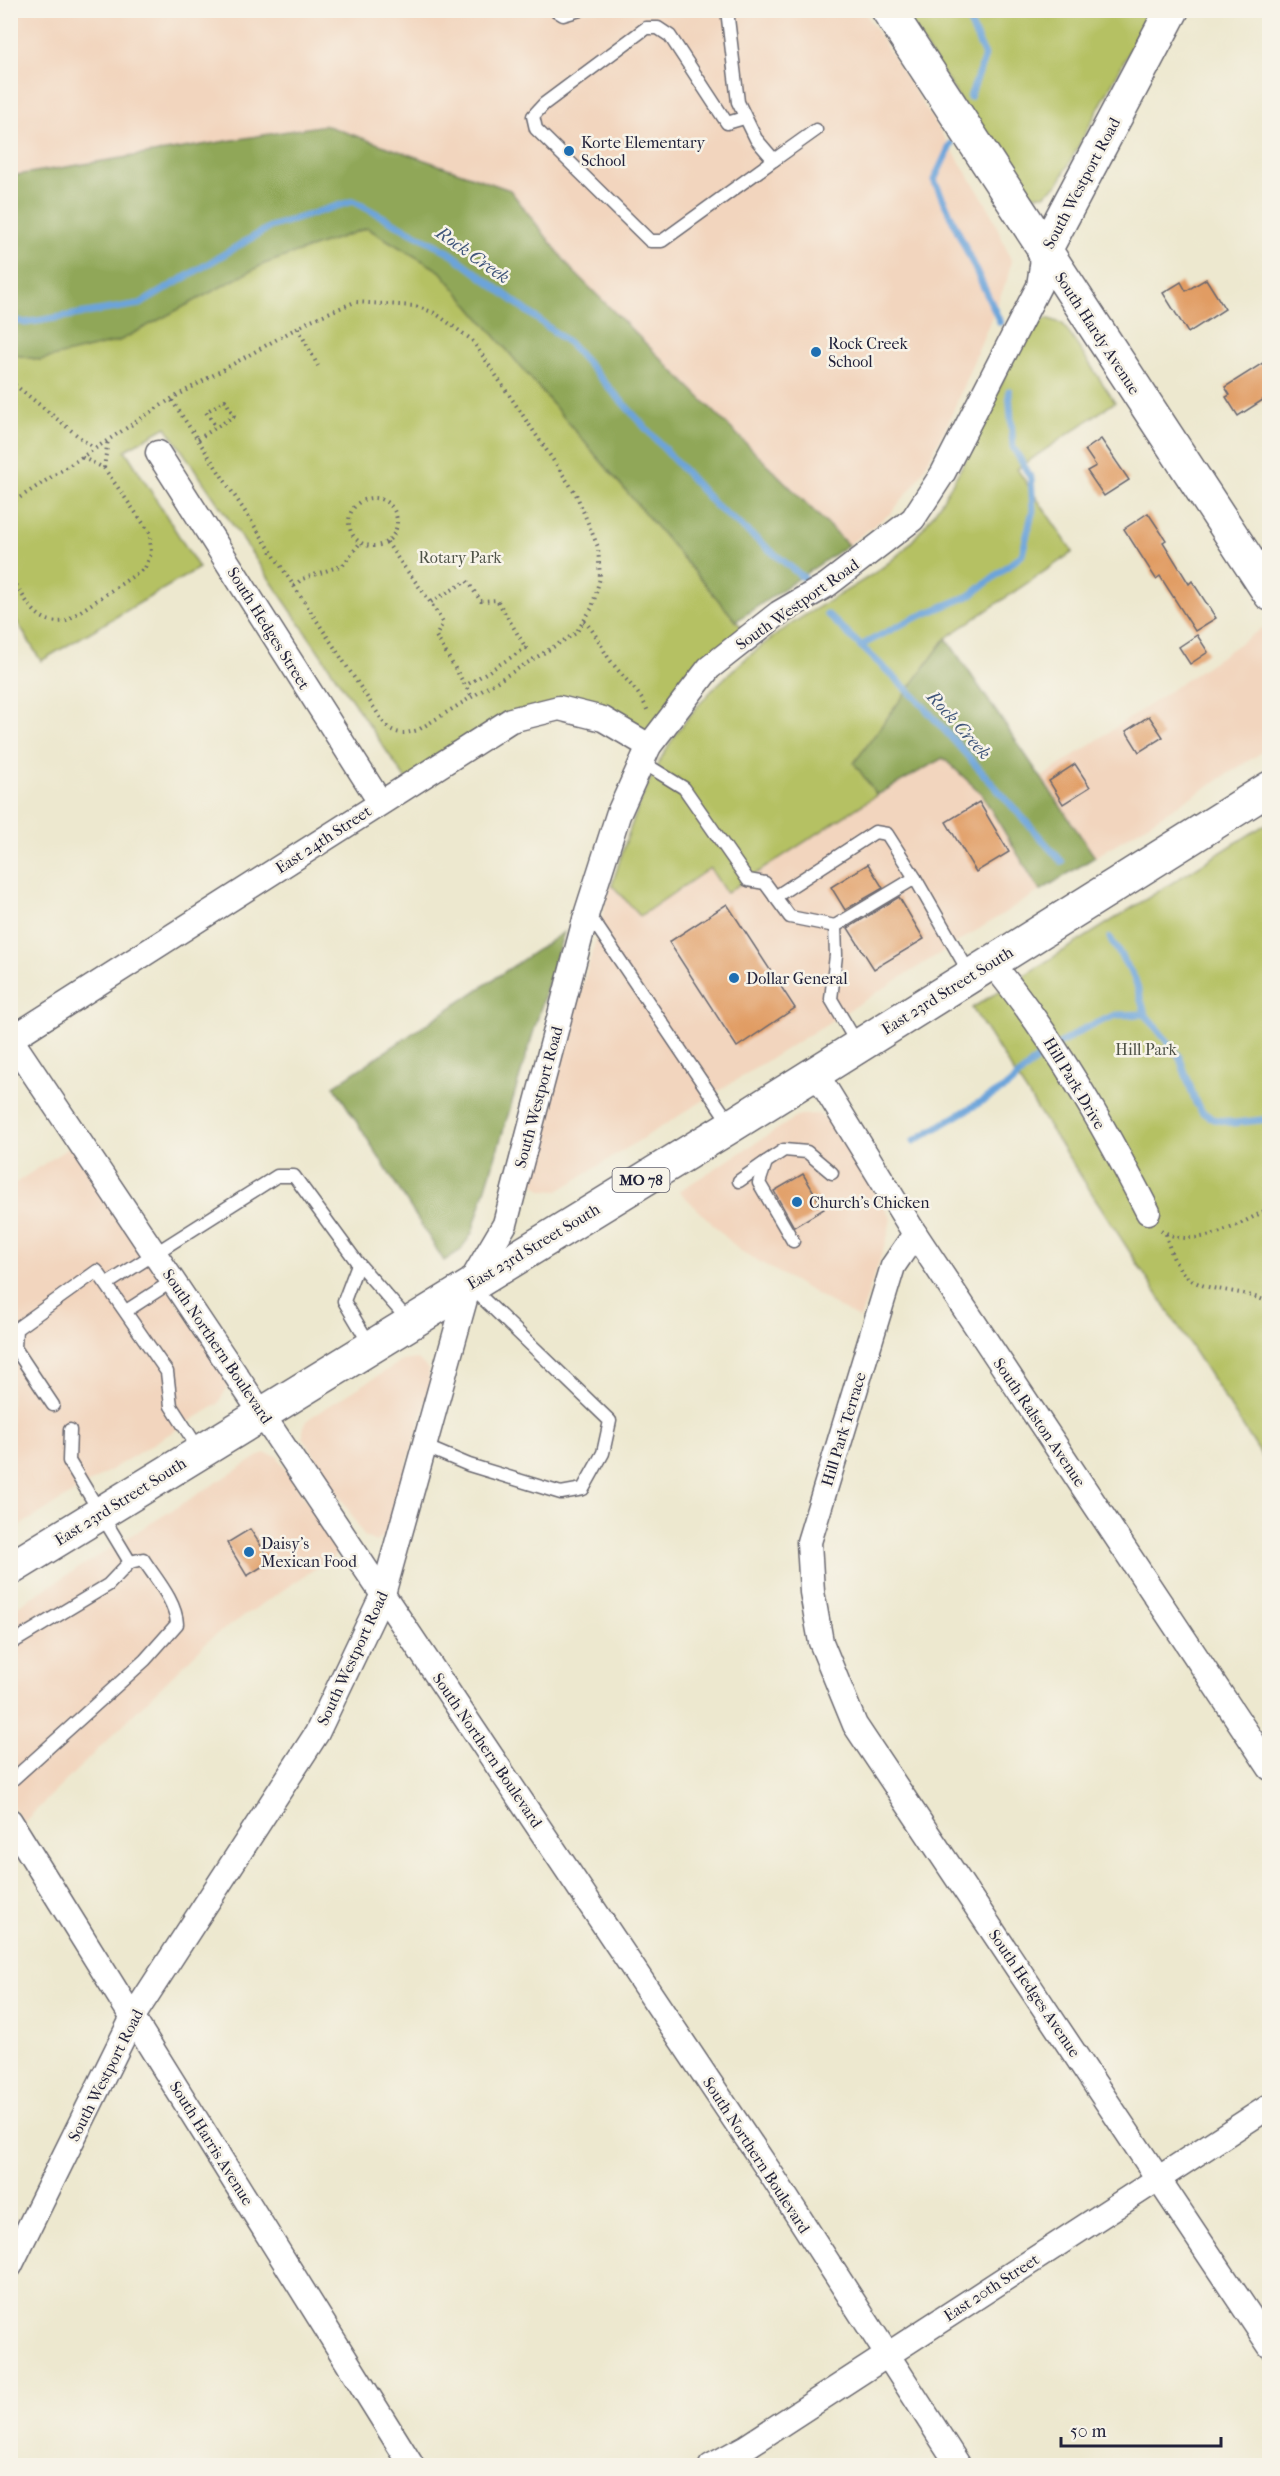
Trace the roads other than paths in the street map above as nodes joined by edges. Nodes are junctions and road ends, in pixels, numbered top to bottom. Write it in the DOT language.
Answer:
graph roads {
  1 [pos="555,10"];
  2 [pos="580,10"];
  3 [pos="727,10"];
  4 [pos="888,10"];
  5 [pos="1172,10"];
  6 [pos="744,118"];
  7 [pos="816,130"];
  8 [pos="774,160"];
  9 [pos="1044,252"];
  10 [pos="158,453"];
  11 [pos="1269,594"];
  12 [pos="643,749"];
  13 [pos="1269,788"];
  14 [pos="380,802"];
  15 [pos="915,878"];
  16 [pos="775,897"];
  17 [pos="587,912"];
  18 [pos="835,926"];
  19 [pos="981,968"];
  20 [pos="11,1039"];
  21 [pos="859,1046"];
  22 [pos="816,1073"];
  23 [pos="731,1126"];
  24 [pos="766,1162"];
  25 [pos="832,1173"];
  26 [pos="739,1181"];
  27 [pos="1148,1212"];
  28 [pos="915,1234"];
  29 [pos="793,1241"];
  30 [pos="155,1252"];
  31 [pos="358,1264"];
  32 [pos="174,1280"];
  33 [pos="107,1284"];
  34 [pos="469,1285"];
  35 [pos="126,1311"];
  36 [pos="410,1322"];
  37 [pos="370,1346"];
  38 [pos="53,1405"];
  39 [pos="263,1412"];
  40 [pos="70,1430"];
  41 [pos="424,1446"];
  42 [pos="201,1452"];
  43 [pos="100,1513"];
  44 [pos="130,1562"];
  45 [pos="10,1569"];
  46 [pos="383,1594"];
  47 [pos="819,1632"];
  48 [pos="10,1644"];
  49 [pos="1269,1768"];
  50 [pos="12,1776"];
  51 [pos="10,1821"];
  52 [pos="134,2016"];
  53 [pos="1269,2106"];
  54 [pos="1158,2177"];
  55 [pos="10,2266"];
  56 [pos="1269,2346"];
  57 [pos="886,2355"];
  58 [pos="412,2466"];
  59 [pos="711,2466"];
  60 [pos="959,2466"];
  1 -- 2 [label="lane"];
  3 -- 6 [label="lane"];
  4 -- 9 [label="main road, South Hardy Avenue"];
  5 -- 9 [label="main road, South Westport Road"];
  6 -- 8 [label="lane"];
  6 -- 8 [label="lane"];
  7 -- 8 [label="lane"];
  9 -- 11 [label="main road, South Hardy Avenue"];
  9 -- 12 [label="street, South Westport Road"];
  10 -- 14 [label="street, South Hedges Street"];
  12 -- 14 [label="street, East 24th Street"];
  12 -- 16 [label="lane"];
  12 -- 17 [label="street, South Westport Road"];
  13 -- 19 [label="main road, East 23rd Street South / MO 78"];
  14 -- 20 [label="street, East 24th Street"];
  15 -- 16 [label="lane"];
  15 -- 18 [label="lane"];
  15 -- 19 [label="lane"];
  16 -- 18 [label="lane"];
  17 -- 23 [label="lane"];
  17 -- 34 [label="street, South Westport Road"];
  18 -- 21 [label="lane"];
  19 -- 21 [label="main road, East 23rd Street South / MO 78"];
  19 -- 27 [label="street, Hill Park Drive"];
  20 -- 30 [label="street, South Northern Boulevard"];
  21 -- 22 [label="main road, East 23rd Street South / MO 78"];
  22 -- 23 [label="main road, East 23rd Street South / MO 78"];
  22 -- 28 [label="street, South Ralston Avenue"];
  23 -- 34 [label="main road, East 23rd Street South / MO 78"];
  24 -- 25 [label="lane"];
  24 -- 26 [label="lane"];
  24 -- 29 [label="lane"];
  28 -- 47 [label="street, Hill Park Terrace"];
  28 -- 49 [label="street, South Ralston Avenue"];
  30 -- 31 [label="lane"];
  30 -- 32 [label="street, South Northern Boulevard"];
  30 -- 33 [label="lane"];
  31 -- 36 [label="lane"];
  31 -- 37 [label="lane"];
  32 -- 35 [label="lane"];
  32 -- 39 [label="street, South Northern Boulevard"];
  33 -- 35 [label="lane"];
  33 -- 38 [label="lane"];
  34 -- 36 [label="main road, East 23rd Street South / MO 78"];
  34 -- 41 [label="street, South Westport Road"];
  34 -- 41 [label="lane"];
  35 -- 42 [label="lane"];
  36 -- 37 [label="main road, East 23rd Street South / MO 78"];
  37 -- 39 [label="main road, East 23rd Street South / MO 78"];
  39 -- 42 [label="main road, East 23rd Street South / MO 78"];
  39 -- 46 [label="street, South Northern Boulevard"];
  40 -- 43 [label="lane"];
  41 -- 46 [label="street, South Westport Road"];
  42 -- 43 [label="main road, East 23rd Street South / MO 78"];
  43 -- 44 [label="lane"];
  43 -- 45 [label="main road, East 23rd Street South / MO 78"];
  44 -- 48 [label="lane"];
  44 -- 50 [label="lane"];
  46 -- 52 [label="street, South Westport Road"];
  46 -- 57 [label="street, South Northern Boulevard"];
  47 -- 54 [label="street, South Hedges Avenue"];
  51 -- 52 [label="street, South Harris Avenue"];
  52 -- 55 [label="street, South Westport Road"];
  52 -- 58 [label="street, South Harris Avenue"];
  53 -- 54 [label="street, East 20th Street"];
  54 -- 56 [label="street, South Hedges Avenue"];
  54 -- 57 [label="street, East 20th Street"];
  57 -- 59 [label="street, East 20th Street"];
  57 -- 60 [label="street, South Northern Boulevard"];
}
